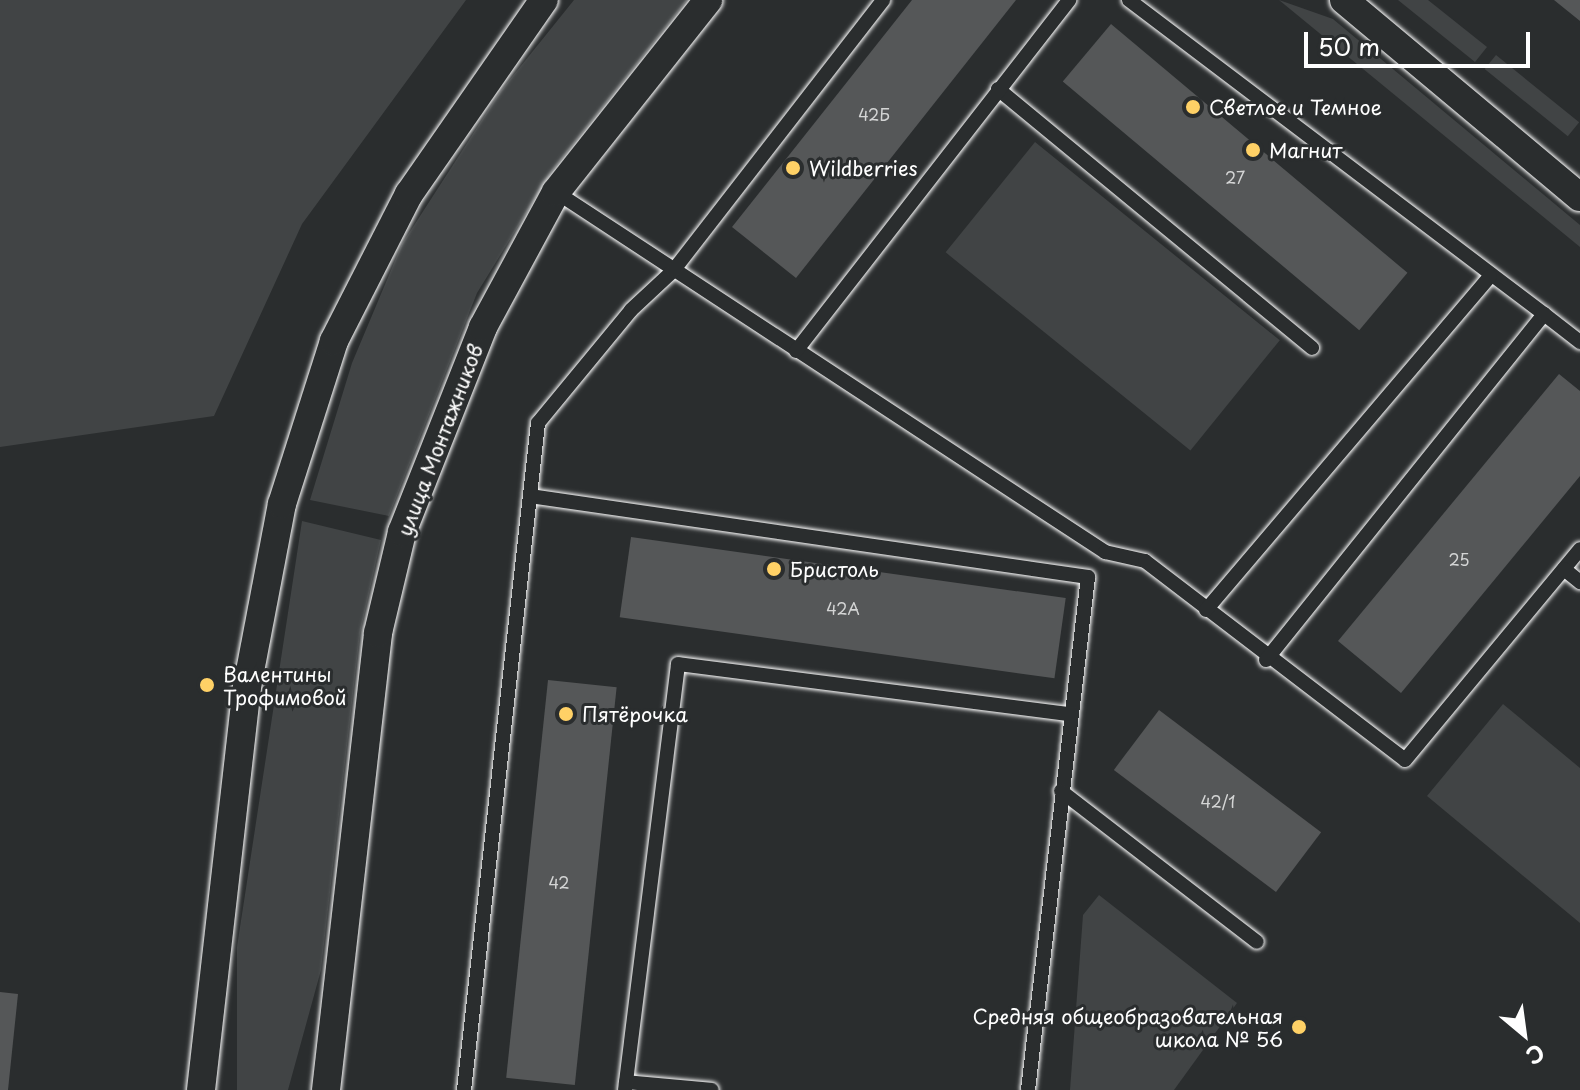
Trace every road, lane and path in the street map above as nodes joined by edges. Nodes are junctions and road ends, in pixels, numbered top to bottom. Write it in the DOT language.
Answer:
graph roads {
  1 [pos="544,0"];
  2 [pos="708,0"];
  3 [pos="883,0"];
  4 [pos="1069,0"];
  5 [pos="1129,0"];
  6 [pos="1344,0"];
  7 [pos="998,89"];
  8 [pos="556,192"];
  9 [pos="1580,197"];
  10 [pos="673,271"];
  11 [pos="1490,276"];
  12 [pos="1544,314"];
  13 [pos="1580,342"];
  14 [pos="1312,348"];
  15 [pos="796,351"];
  16 [pos="530,496"];
  17 [pos="1580,549"];
  18 [pos="1105,552"];
  19 [pos="1564,569"];
  20 [pos="1088,577"];
  21 [pos="1580,582"];
  22 [pos="1206,610"];
  23 [pos="1266,660"];
  24 [pos="1071,714"];
  25 [pos="1061,791"];
  26 [pos="1257,942"];
  27 [pos="209,1027"];
  28 [pos="332,1043"];
  29 [pos="625,1086"];
  30 [pos="201,1090"];
  31 [pos="216,1090"];
  32 [pos="310,1090"];
  33 [pos="326,1090"];
  34 [pos="464,1090"];
  35 [pos="712,1090"];
  36 [pos="1028,1090"];
  1 -- 27 [label="street"];
  2 -- 8 [label="street, улица Монтажников"];
  3 -- 10 [label="lane"];
  4 -- 7 [label="lane"];
  5 -- 11 [label="lane"];
  6 -- 9 [label="street"];
  7 -- 14 [label="lane"];
  7 -- 15 [label="lane"];
  8 -- 10 [label="lane"];
  8 -- 28 [label="street, улица Монтажников"];
  10 -- 15 [label="lane"];
  10 -- 16 [label="lane"];
  11 -- 12 [label="lane"];
  11 -- 22 [label="lane"];
  12 -- 13 [label="lane"];
  12 -- 23 [label="lane"];
  15 -- 18 [label="lane"];
  16 -- 20 [label="lane"];
  16 -- 34 [label="lane"];
  17 -- 19 [label="lane"];
  18 -- 20 [label="lane"];
  18 -- 22 [label="lane"];
  19 -- 21 [label="lane"];
  19 -- 23 [label="lane"];
  20 -- 24 [label="lane"];
  22 -- 23 [label="lane"];
  24 -- 25 [label="lane"];
  24 -- 29 [label="lane"];
  25 -- 26 [label="lane"];
  25 -- 36 [label="lane"];
  27 -- 30 [label="street"];
  27 -- 31 [label="street"];
  28 -- 32 [label="street"];
  28 -- 33 [label="street, улица Монтажников"];
  29 -- 35 [label="lane"];
}
